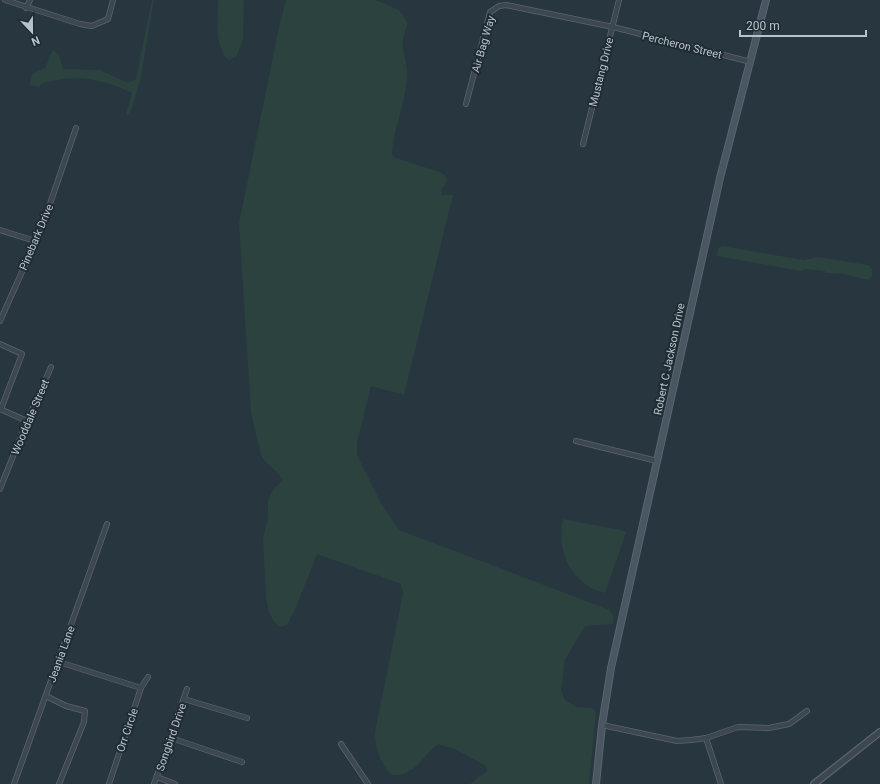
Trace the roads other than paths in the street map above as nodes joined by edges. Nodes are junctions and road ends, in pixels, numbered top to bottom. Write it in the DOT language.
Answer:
graph roads {
  1 [pos="5,0"];
  2 [pos="30,0"];
  3 [pos="113,0"];
  4 [pos="619,0"];
  5 [pos="766,0"];
  6 [pos="26,8"];
  7 [pos="613,27"];
  8 [pos="751,62"];
  9 [pos="466,104"];
  10 [pos="76,128"];
  11 [pos="582,144"];
  12 [pos="0,230"];
  13 [pos="34,241"];
  14 [pos="0,321"];
  15 [pos="0,344"];
  16 [pos="51,367"];
  17 [pos="0,409"];
  18 [pos="27,421"];
  19 [pos="576,441"];
  20 [pos="657,461"];
  21 [pos="0,489"];
  22 [pos="107,524"];
  23 [pos="59,662"];
  24 [pos="148,677"];
  25 [pos="141,688"];
  26 [pos="187,689"];
  27 [pos="46,696"];
  28 [pos="184,699"];
  29 [pos="807,711"];
  30 [pos="247,718"];
  31 [pos="602,725"];
  32 [pos="880,732"];
  33 [pos="171,738"];
  34 [pos="706,738"];
  35 [pos="341,744"];
  36 [pos="242,762"];
  37 [pos="157,777"];
  38 [pos="14,784"];
  39 [pos="60,784"];
  40 [pos="109,784"];
  41 [pos="154,784"];
  42 [pos="175,784"];
  43 [pos="368,784"];
  44 [pos="596,784"];
  45 [pos="721,784"];
  46 [pos="814,784"];
  1 -- 6 [label="street"];
  2 -- 6 [label="street"];
  3 -- 6 [label="street"];
  4 -- 7 [label="street, Mustang Drive"];
  5 -- 8 [label="main road, Robert C Jackson Drive"];
  7 -- 8 [label="street, Percheron Street"];
  7 -- 9 [label="street, Air Bag Way"];
  7 -- 11 [label="street, Mustang Drive"];
  8 -- 20 [label="main road, Robert C Jackson Drive"];
  10 -- 13 [label="street, Pinebark Drive"];
  12 -- 13 [label="street"];
  13 -- 14 [label="street, Pinebark Drive"];
  15 -- 17 [label="street"];
  16 -- 18 [label="street, Wooddale Street"];
  17 -- 18 [label="street"];
  18 -- 21 [label="street, Wooddale Street"];
  19 -- 20 [label="street"];
  20 -- 31 [label="main road, Robert C Jackson Drive"];
  22 -- 23 [label="street, Jeania Lane"];
  23 -- 25 [label="street"];
  23 -- 27 [label="street, Jeania Lane"];
  24 -- 25 [label="street, Orr Circle"];
  25 -- 40 [label="street, Orr Circle"];
  26 -- 28 [label="street, Songbird Drive"];
  27 -- 38 [label="street, Jeania Lane"];
  27 -- 39 [label="street"];
  28 -- 30 [label="street"];
  28 -- 33 [label="street, Songbird Drive"];
  29 -- 34 [label="street"];
  31 -- 34 [label="street"];
  31 -- 44 [label="main road, Robert C Jackson Drive"];
  32 -- 46 [label="street"];
  33 -- 36 [label="street"];
  33 -- 37 [label="street, Songbird Drive"];
  34 -- 45 [label="street"];
  35 -- 43 [label="street"];
  37 -- 41 [label="street, Songbird Drive"];
  37 -- 42 [label="street"];
}
